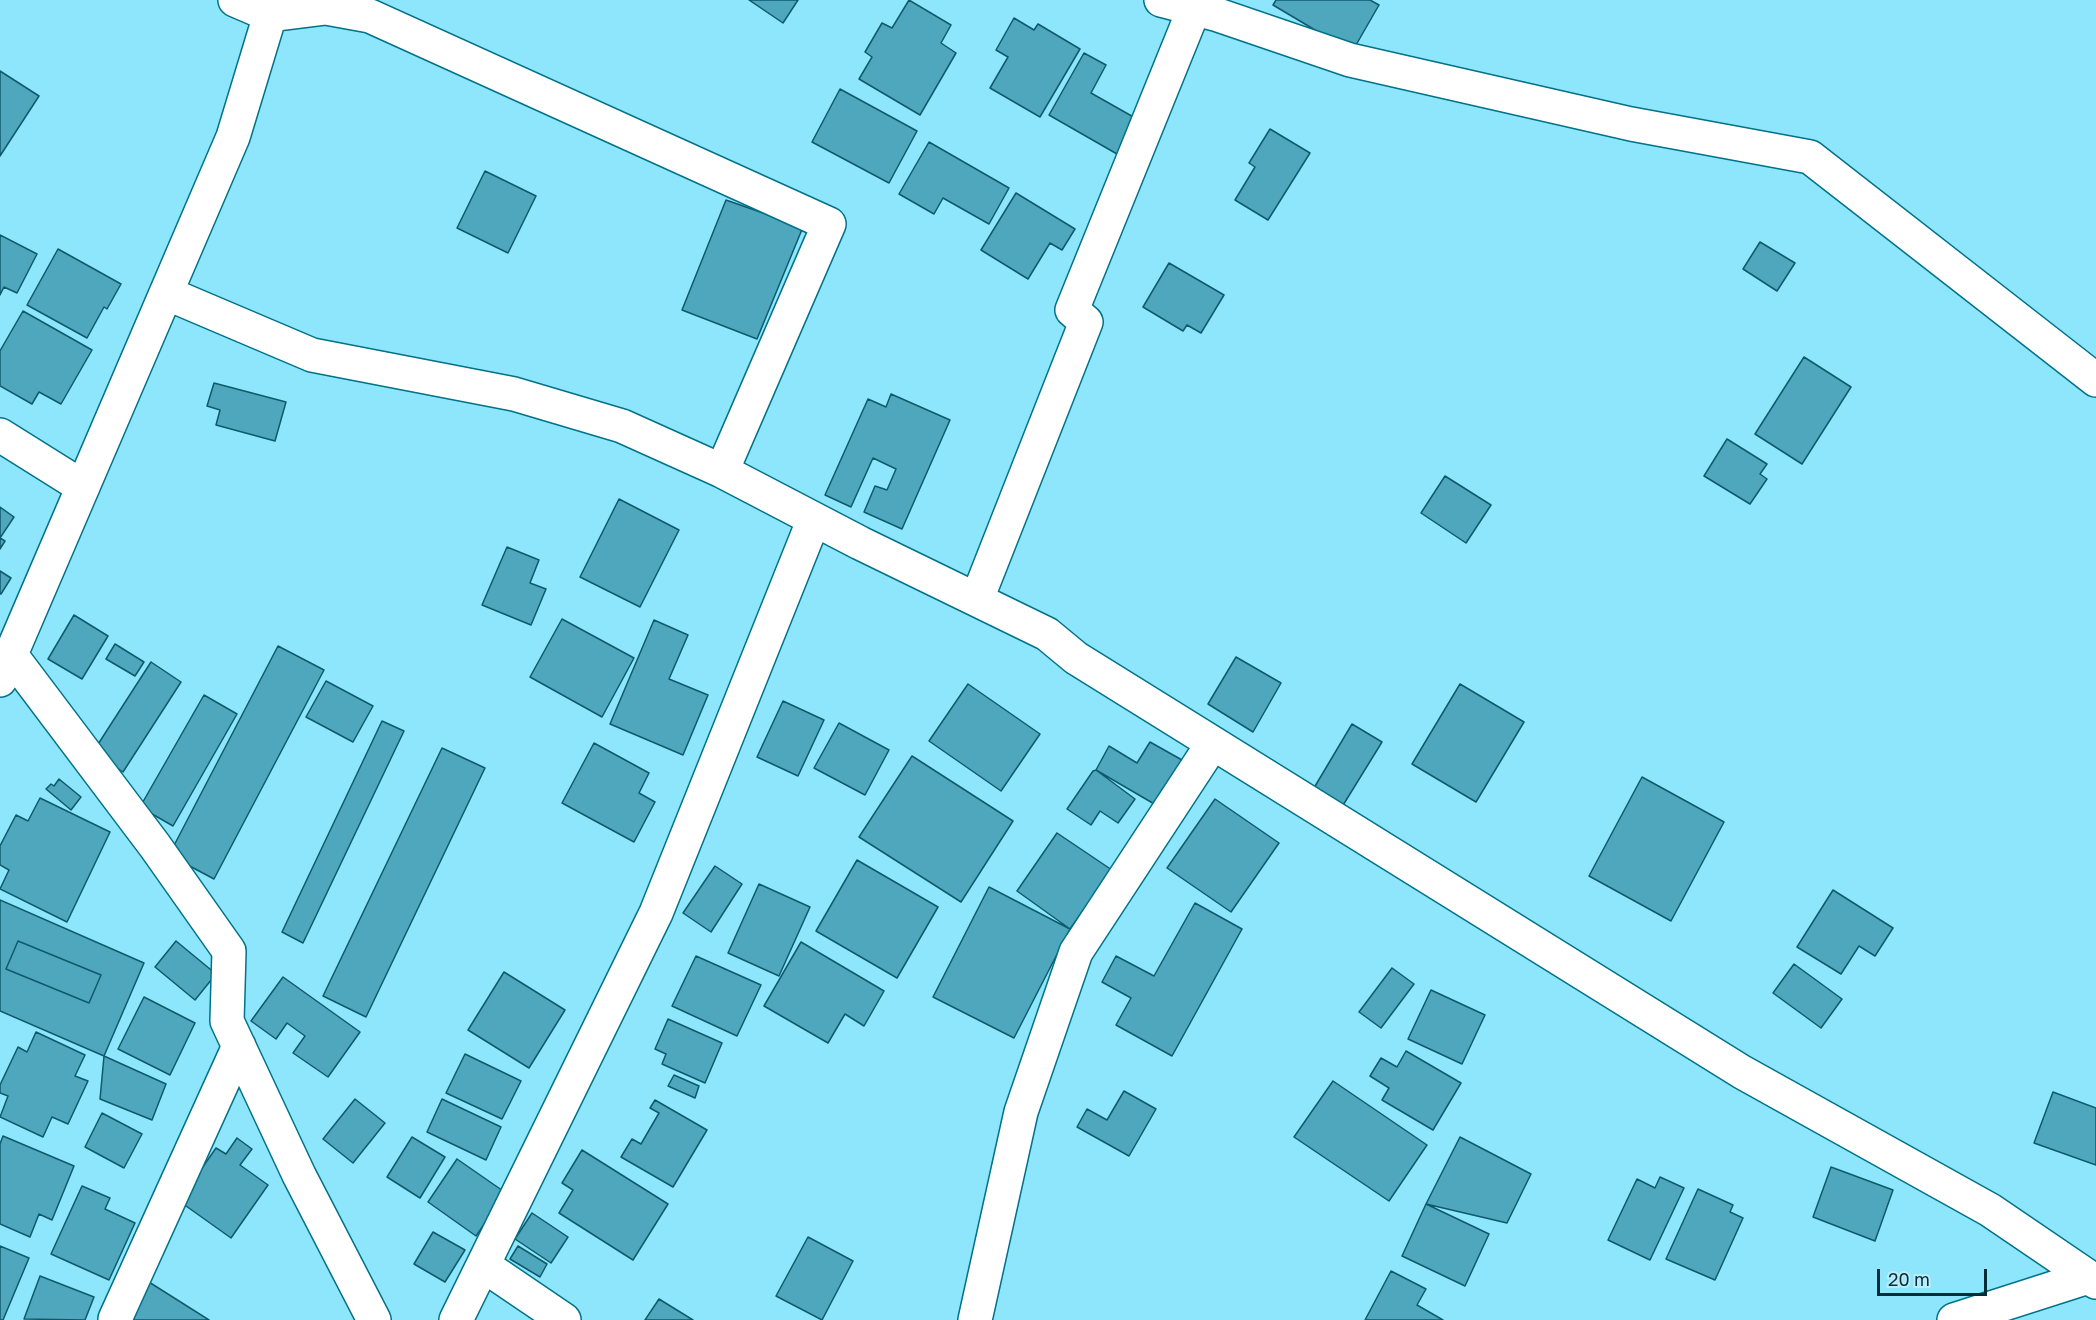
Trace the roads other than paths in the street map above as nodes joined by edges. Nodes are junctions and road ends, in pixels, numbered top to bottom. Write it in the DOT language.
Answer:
graph roads {
  1 [pos="235,0"];
  2 [pos="1161,0"];
  3 [pos="1211,8"];
  4 [pos="270,15"];
  5 [pos="166,293"];
  6 [pos="2096,380"];
  7 [pos="0,435"];
  8 [pos="722,471"];
  9 [pos="83,487"];
  10 [pos="814,519"];
  11 [pos="977,599"];
  12 [pos="5,668"];
  13 [pos="1214,743"];
  14 [pos="239,1046"];
  15 [pos="483,1265"];
  16 [pos="2092,1280"];
  17 [pos="115,1319"];
  18 [pos="374,1320"];
  19 [pos="456,1320"];
  20 [pos="564,1320"];
  21 [pos="975,1320"];
  22 [pos="1954,1320"];
  1 -- 4 [label="street"];
  2 -- 3 [label="street"];
  3 -- 6 [label="street"];
  3 -- 11 [label="street"];
  4 -- 5 [label="street"];
  4 -- 8 [label="street"];
  5 -- 8 [label="street"];
  5 -- 9 [label="street"];
  7 -- 9 [label="street"];
  8 -- 10 [label="street"];
  9 -- 12 [label="street"];
  10 -- 11 [label="street"];
  10 -- 15 [label="street"];
  11 -- 13 [label="street"];
  12 -- 14 [label="street"];
  13 -- 16 [label="street"];
  13 -- 21 [label="street"];
  14 -- 17 [label="street"];
  14 -- 18 [label="street"];
  15 -- 19 [label="street"];
  15 -- 20 [label="street"];
  16 -- 22 [label="street"];
}
